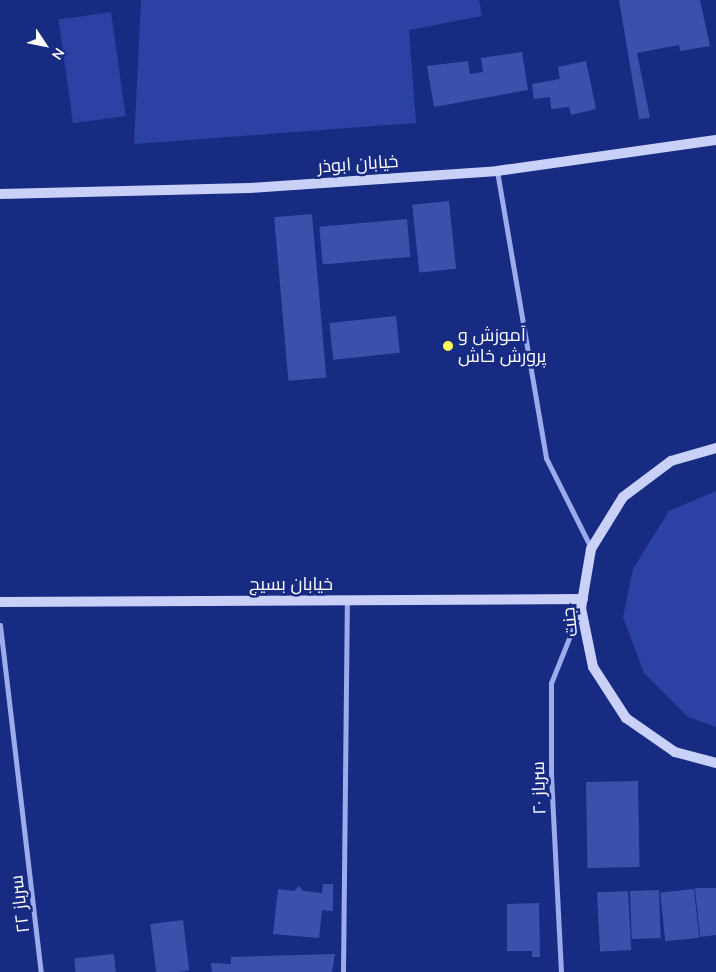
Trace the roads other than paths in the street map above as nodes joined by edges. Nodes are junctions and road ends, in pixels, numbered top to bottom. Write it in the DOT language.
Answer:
graph roads {
  1 [pos="716,140"];
  2 [pos="497,171"];
  3 [pos="0,194"];
  4 [pos="716,448"];
  5 [pos="592,549"];
  6 [pos="347,600"];
  7 [pos="0,602"];
  8 [pos="582,604"];
  9 [pos="0,625"];
  10 [pos="716,763"];
  11 [pos="42,972"];
  12 [pos="343,972"];
  13 [pos="561,972"];
  1 -- 2 [label="street, خیابان ابوذر"];
  2 -- 3 [label="street, خیابان ابوذر"];
  2 -- 5 [label="street"];
  4 -- 5 [label="street, جنت"];
  5 -- 8 [label="street, جنت"];
  6 -- 7 [label="street, خیابان بسیج"];
  6 -- 8 [label="street, خیابان بسیج"];
  6 -- 12 [label="street"];
  8 -- 10 [label="street, جنت"];
  8 -- 13 [label="street, سرباز ۲۰"];
  9 -- 11 [label="street, سرباز ۲۲"];
}
